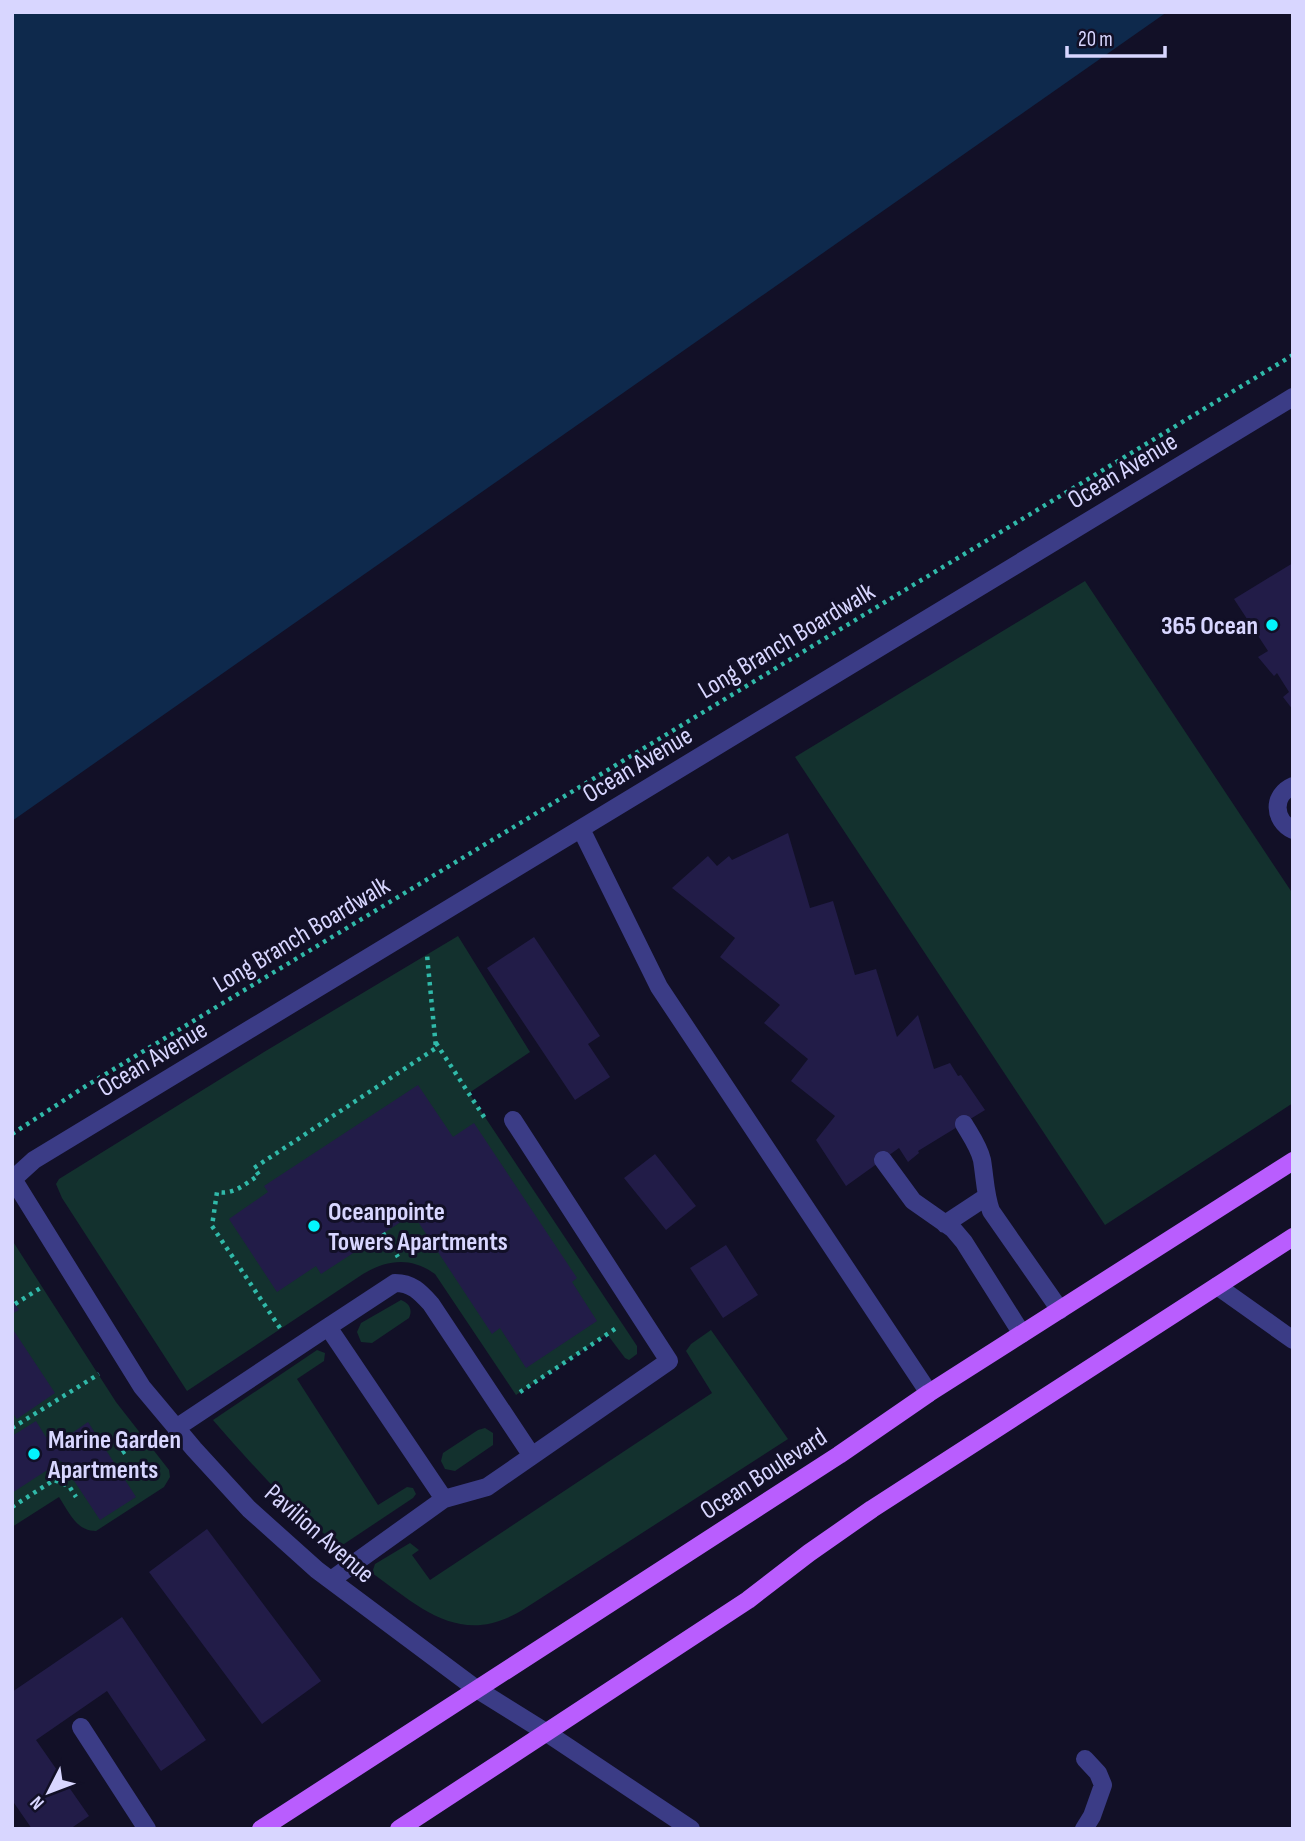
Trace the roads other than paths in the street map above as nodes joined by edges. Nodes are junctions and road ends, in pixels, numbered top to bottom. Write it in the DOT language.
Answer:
graph roads {
  1 [pos="1293,397"];
  2 [pos="1293,786"];
  3 [pos="581,828"];
  4 [pos="1293,830"];
  5 [pos="513,1119"];
  6 [pos="964,1124"];
  7 [pos="883,1160"];
  8 [pos="1293,1161"];
  9 [pos="13,1179"];
  10 [pos="986,1197"];
  11 [pos="945,1224"];
  12 [pos="1293,1237"];
  13 [pos="1217,1286"];
  14 [pos="1060,1310"];
  15 [pos="328,1327"];
  16 [pos="1022,1334"];
  17 [pos="1293,1340"];
  18 [pos="929,1393"];
  19 [pos="176,1428"];
  20 [pos="532,1456"];
  21 [pos="444,1499"];
  22 [pos="331,1580"];
  23 [pos="475,1688"];
  24 [pos="81,1727"];
  25 [pos="547,1733"];
  26 [pos="1085,1759"];
  27 [pos="147,1829"];
  28 [pos="261,1829"];
  29 [pos="399,1829"];
  30 [pos="691,1829"];
  31 [pos="1084,1829"];
  1 -- 3 [label="street, Ocean Avenue"];
  2 -- 4 [label="street"];
  3 -- 9 [label="street, Ocean Avenue"];
  3 -- 18 [label="street"];
  5 -- 20 [label="street"];
  6 -- 10 [label="street"];
  7 -- 11 [label="street"];
  8 -- 14 [label="main road, Ocean Boulevard"];
  9 -- 19 [label="street, Pavilion Avenue"];
  10 -- 11 [label="street"];
  10 -- 14 [label="street"];
  11 -- 16 [label="street"];
  12 -- 13 [label="main road"];
  13 -- 17 [label="street"];
  13 -- 25 [label="main road"];
  14 -- 16 [label="main road, Ocean Boulevard"];
  15 -- 19 [label="street"];
  15 -- 20 [label="street"];
  15 -- 21 [label="street"];
  16 -- 18 [label="main road, Ocean Boulevard"];
  18 -- 23 [label="main road, Ocean Boulevard"];
  19 -- 22 [label="street, Pavilion Avenue"];
  20 -- 21 [label="street"];
  21 -- 22 [label="street"];
  22 -- 23 [label="street, Pavilion Avenue"];
  23 -- 25 [label="street, Pavilion Avenue"];
  23 -- 28 [label="main road, Ocean Boulevard"];
  24 -- 27 [label="street"];
  25 -- 29 [label="main road"];
  25 -- 30 [label="street, Pavilion Avenue"];
  26 -- 31 [label="street"];
}
